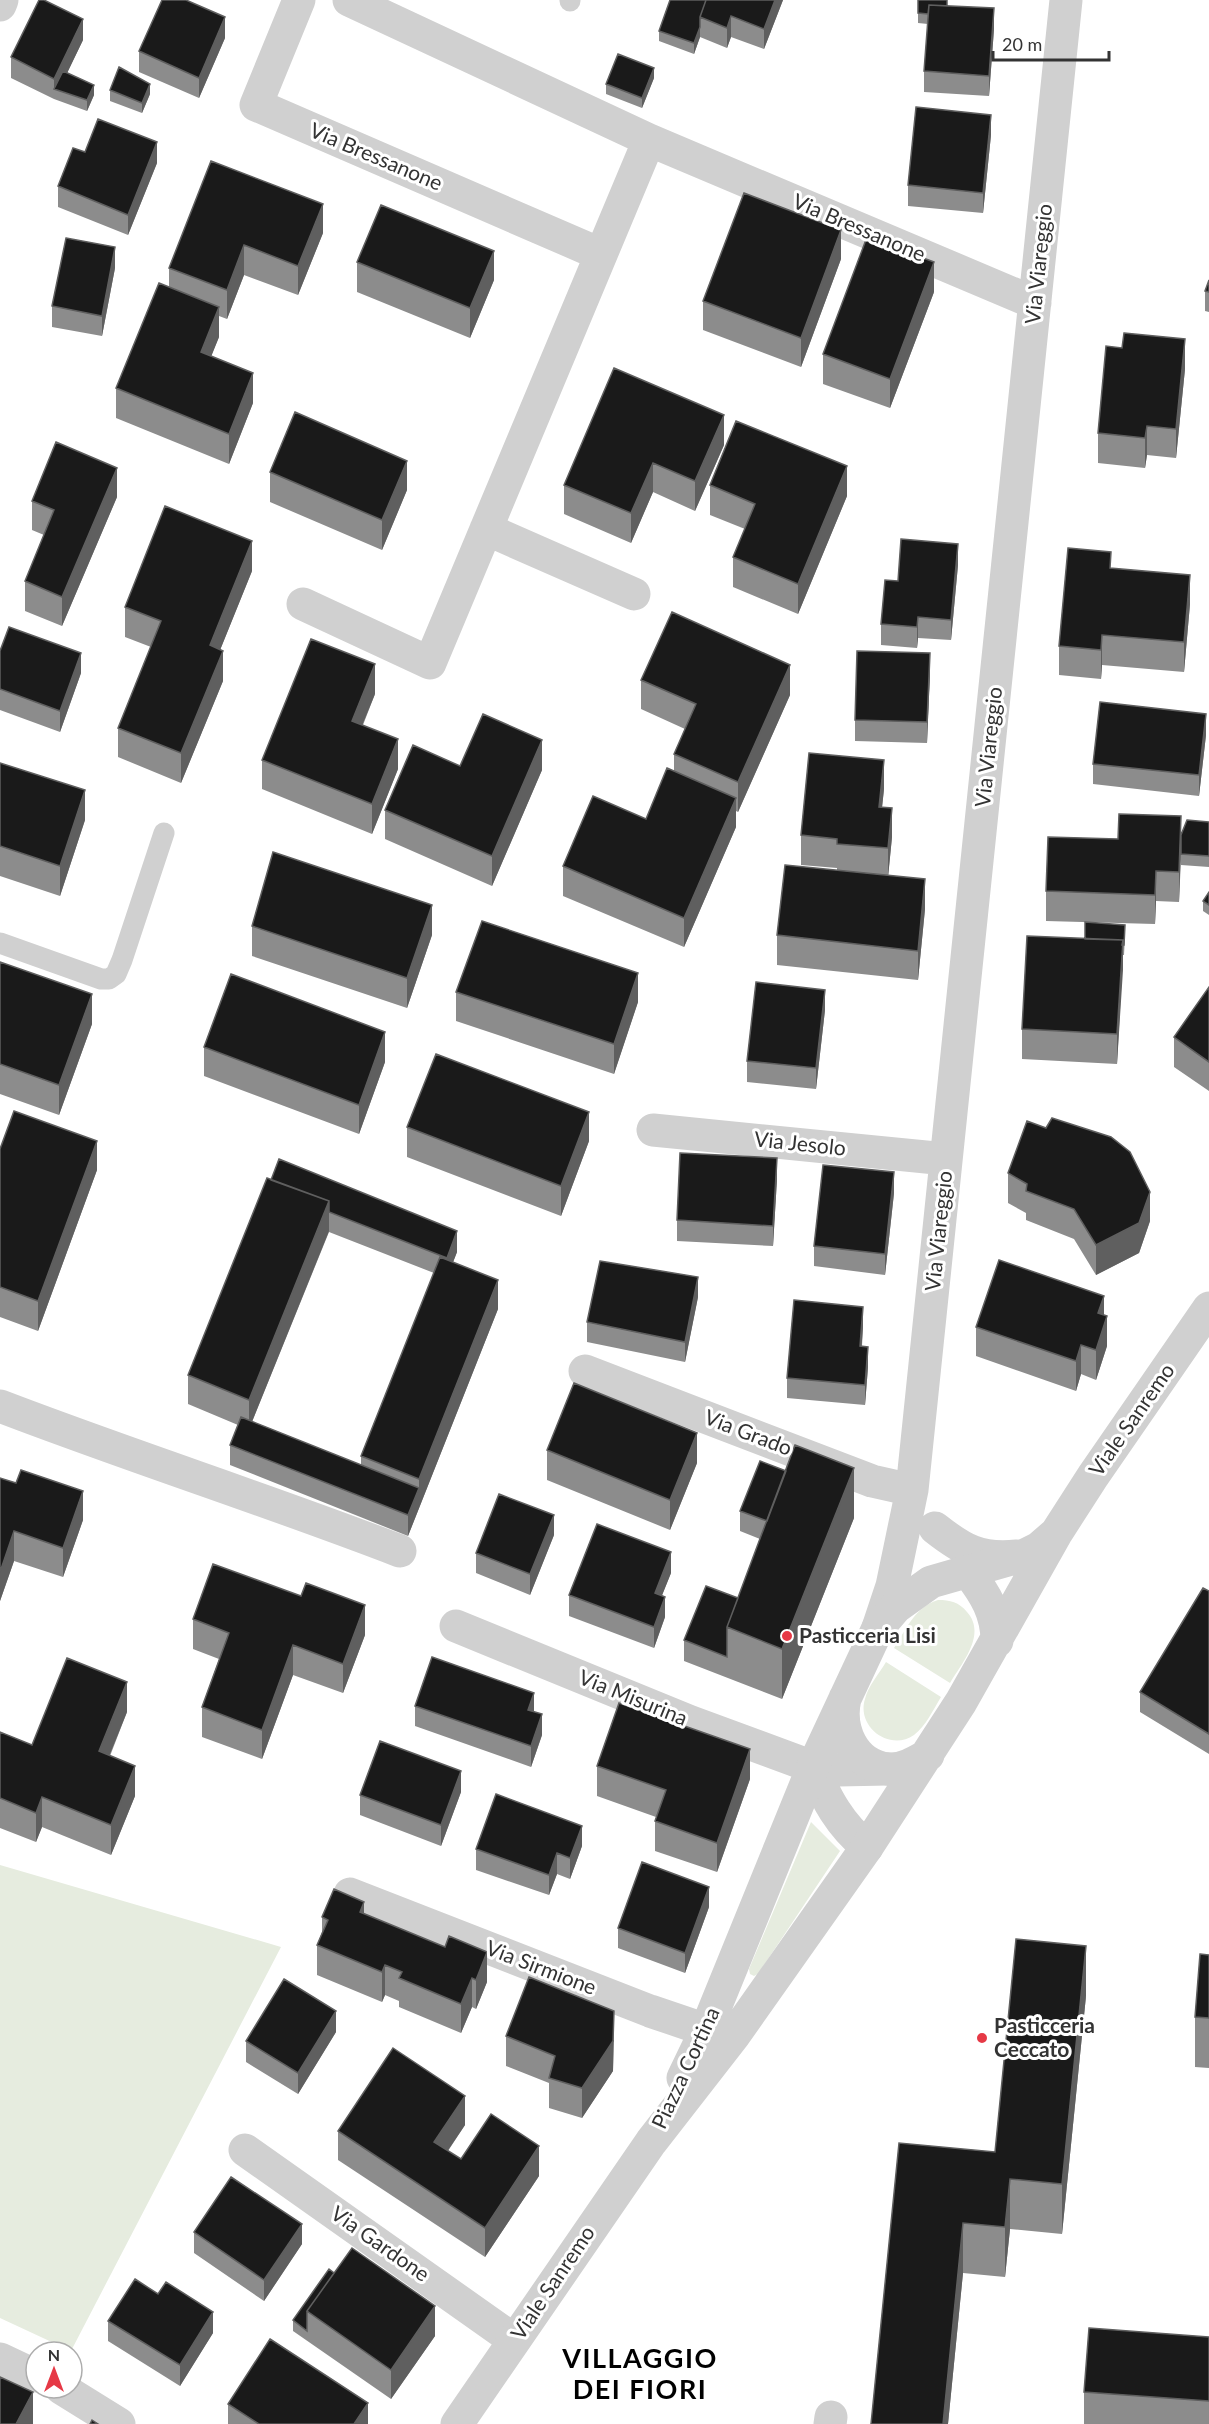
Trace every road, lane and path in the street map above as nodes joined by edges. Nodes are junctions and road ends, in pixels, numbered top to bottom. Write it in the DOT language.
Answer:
graph roads {
  1 [pos="2,0"];
  2 [pos="299,0"];
  3 [pos="349,0"];
  4 [pos="1066,0"];
  5 [pos="0,5"];
  6 [pos="649,140"];
  7 [pos="600,254"];
  8 [pos="1035,303"];
  9 [pos="486,529"];
  10 [pos="634,594"];
  11 [pos="303,604"];
  12 [pos="164,833"];
  13 [pos="0,943"];
  14 [pos="653,1130"];
  15 [pos="946,1159"];
  16 [pos="1209,1308"];
  17 [pos="585,1371"];
  18 [pos="0,1406"];
  19 [pos="911,1492"];
  20 [pos="935,1528"];
  21 [pos="1058,1532"];
  22 [pos="400,1551"];
  23 [pos="1025,1555"];
  24 [pos="969,1573"];
  25 [pos="456,1626"];
  26 [pos="878,1628"];
  27 [pos="997,1641"];
  28 [pos="849,1688"];
  29 [pos="928,1755"];
  30 [pos="813,1767"];
  31 [pos="888,1769"];
  32 [pos="867,1847"];
  33 [pos="350,1894"];
  34 [pos="721,2032"];
  35 [pos="651,2142"];
  36 [pos="245,2150"];
  37 [pos="514,2340"];
  38 [pos="0,2359"];
  39 [pos="24,2370"];
  40 [pos="80,2400"];
  41 [pos="119,2424"];
  42 [pos="456,2424"];
  1 -- 5 [label="street"];
  2 -- 7 [label="street, Via Bressanone"];
  3 -- 6 [label="street, Via Bressanone"];
  4 -- 8 [label="street, Via Viareggio"];
  6 -- 7 [label="street"];
  6 -- 8 [label="street, Via Bressanone"];
  7 -- 9 [label="street"];
  8 -- 15 [label="street, Via Viareggio"];
  9 -- 10 [label="street"];
  9 -- 11 [label="street"];
  12 -- 13 [label="lane"];
  14 -- 15 [label="street, Via Jesolo"];
  15 -- 19 [label="street, Via Viareggio"];
  16 -- 21 [label="street, Viale Sanremo"];
  17 -- 19 [label="street, Via Grado"];
  18 -- 22 [label="street"];
  19 -- 20 [label="street"];
  19 -- 26 [label="street, Via Viareggio"];
  20 -- 23 [label="street"];
  20 -- 24 [label="street"];
  21 -- 23 [label="street, Viale Sanremo"];
  21 -- 27 [label="street, Viale Sanremo"];
  23 -- 24 [label="street, Viale Sanremo"];
  24 -- 26 [label="street, Piazza Cortina"];
  24 -- 27 [label="street"];
  25 -- 30 [label="street, Via Misurina"];
  26 -- 28 [label="street, Piazza Cortina"];
  27 -- 29 [label="street, Piazza Cortina"];
  28 -- 30 [label="street, Piazza Cortina"];
  28 -- 31 [label="street, Piazza Cortina"];
  29 -- 31 [label="street"];
  29 -- 32 [label="street, Piazza Cortina"];
  30 -- 31 [label="street, Via Misurina"];
  30 -- 32 [label="street"];
  30 -- 34 [label="street, Piazza Cortina"];
  32 -- 34 [label="street, Piazza Cortina"];
  33 -- 34 [label="street, Via Sirmione"];
  34 -- 35 [label="street, Piazza Cortina"];
  35 -- 37 [label="street, Viale Sanremo"];
  36 -- 37 [label="street, Via Gardone"];
  37 -- 42 [label="street, Viale Sanremo"];
  38 -- 39 [label="street"];
  40 -- 41 [label="street"];
}
